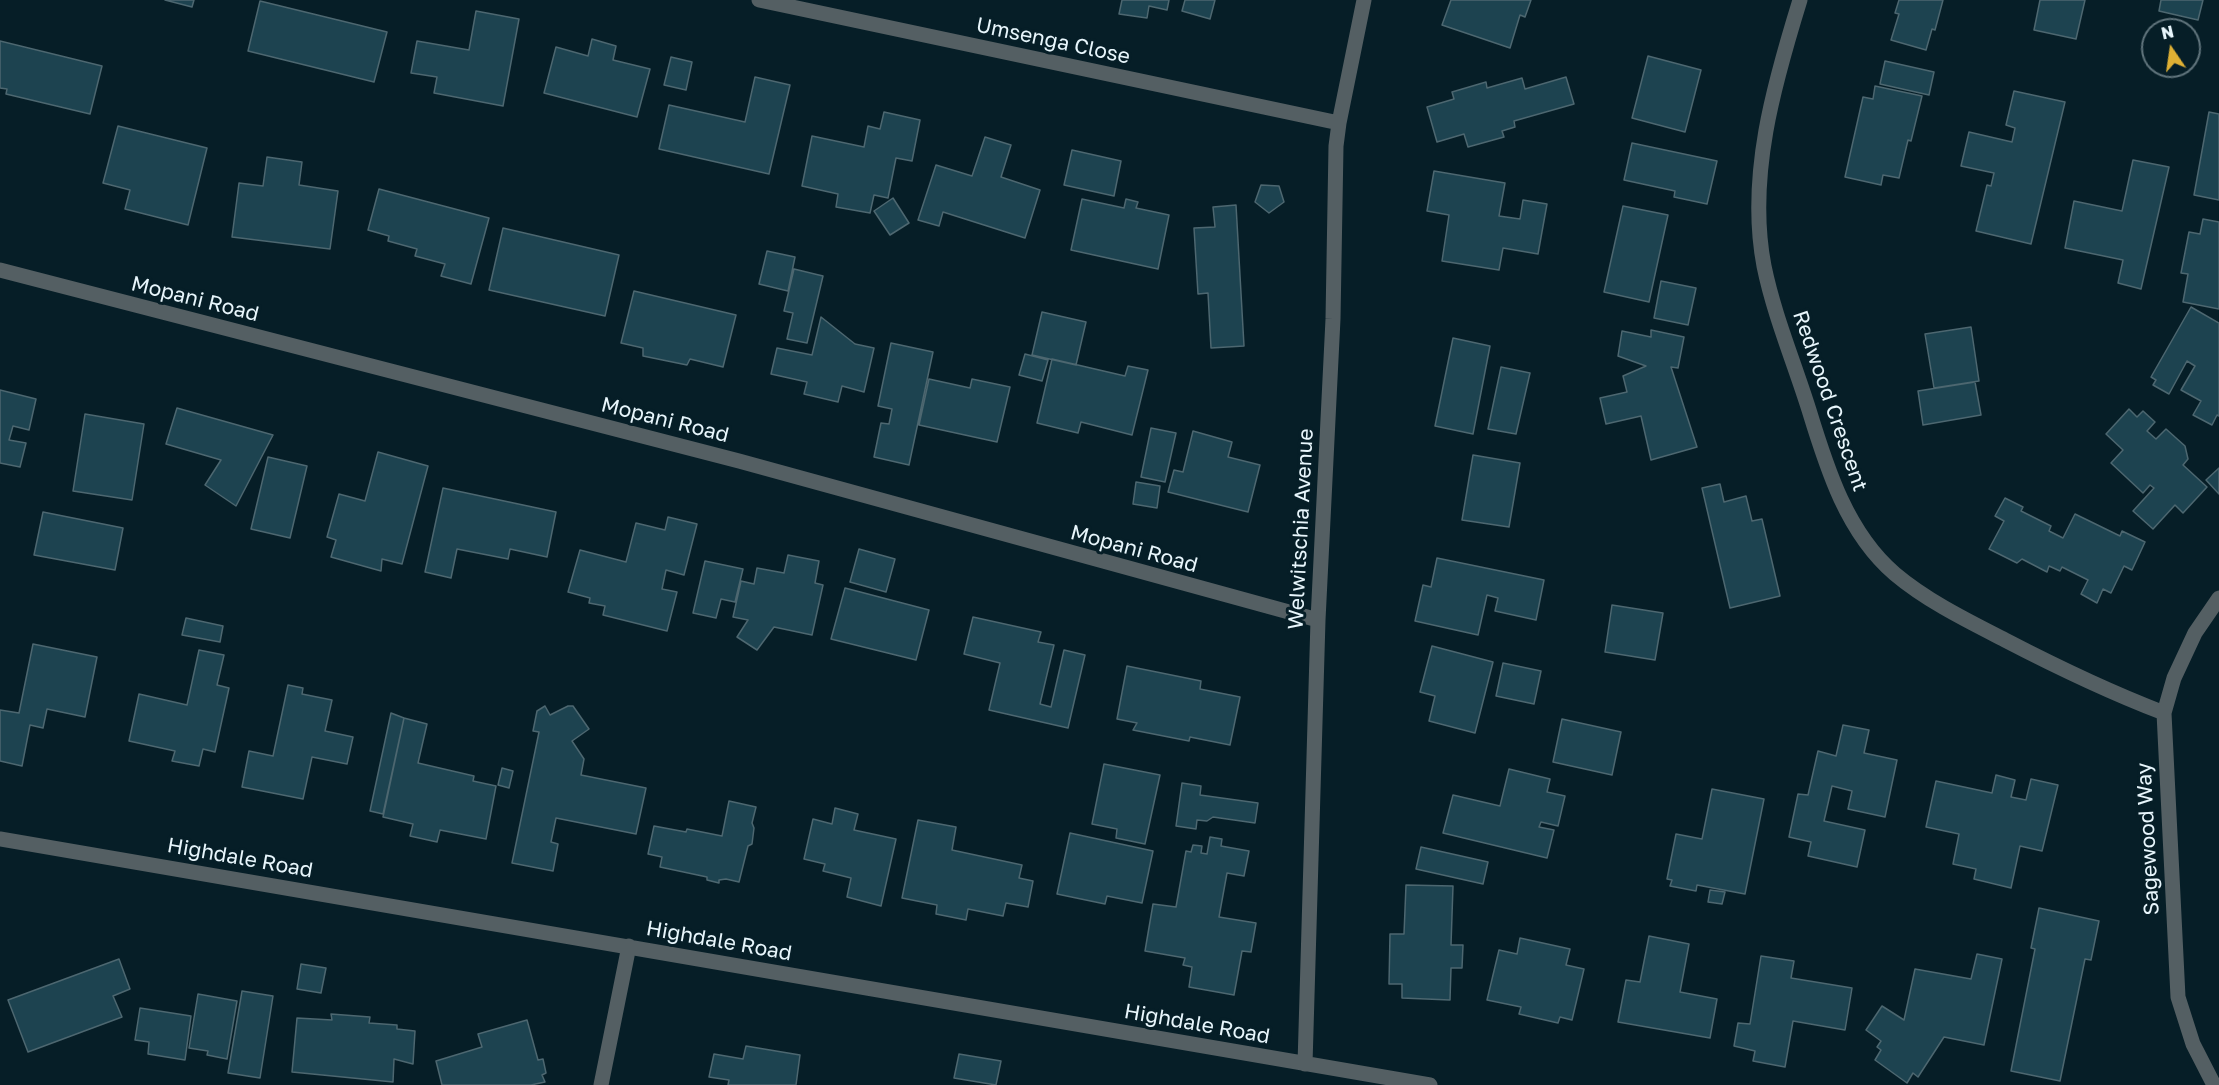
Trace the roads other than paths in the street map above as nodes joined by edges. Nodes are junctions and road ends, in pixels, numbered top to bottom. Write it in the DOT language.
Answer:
graph roads {
  1 [pos="759,0"];
  2 [pos="1364,0"];
  3 [pos="1800,0"];
  4 [pos="1339,123"];
  5 [pos="0,270"];
  6 [pos="2219,598"];
  7 [pos="1318,620"];
  8 [pos="2163,713"];
  9 [pos="0,839"];
  10 [pos="629,946"];
  11 [pos="1305,1064"];
  12 [pos="601,1085"];
  13 [pos="1430,1085"];
  14 [pos="2214,1085"];
  1 -- 4 [label="street, Umsenga Close"];
  2 -- 4 [label="street, Welwitschia Avenue"];
  3 -- 8 [label="street, Redwood Crescent"];
  4 -- 7 [label="street, Welwitschia Avenue"];
  5 -- 7 [label="street, Mopani Road"];
  6 -- 8 [label="street, Sagewood Way"];
  7 -- 11 [label="street, Welwitschia Avenue"];
  8 -- 14 [label="street, Sagewood Way"];
  9 -- 10 [label="street, Highdale Road"];
  10 -- 11 [label="street, Highdale Road"];
  10 -- 12 [label="street"];
  11 -- 13 [label="street, Highdale Road"];
}
